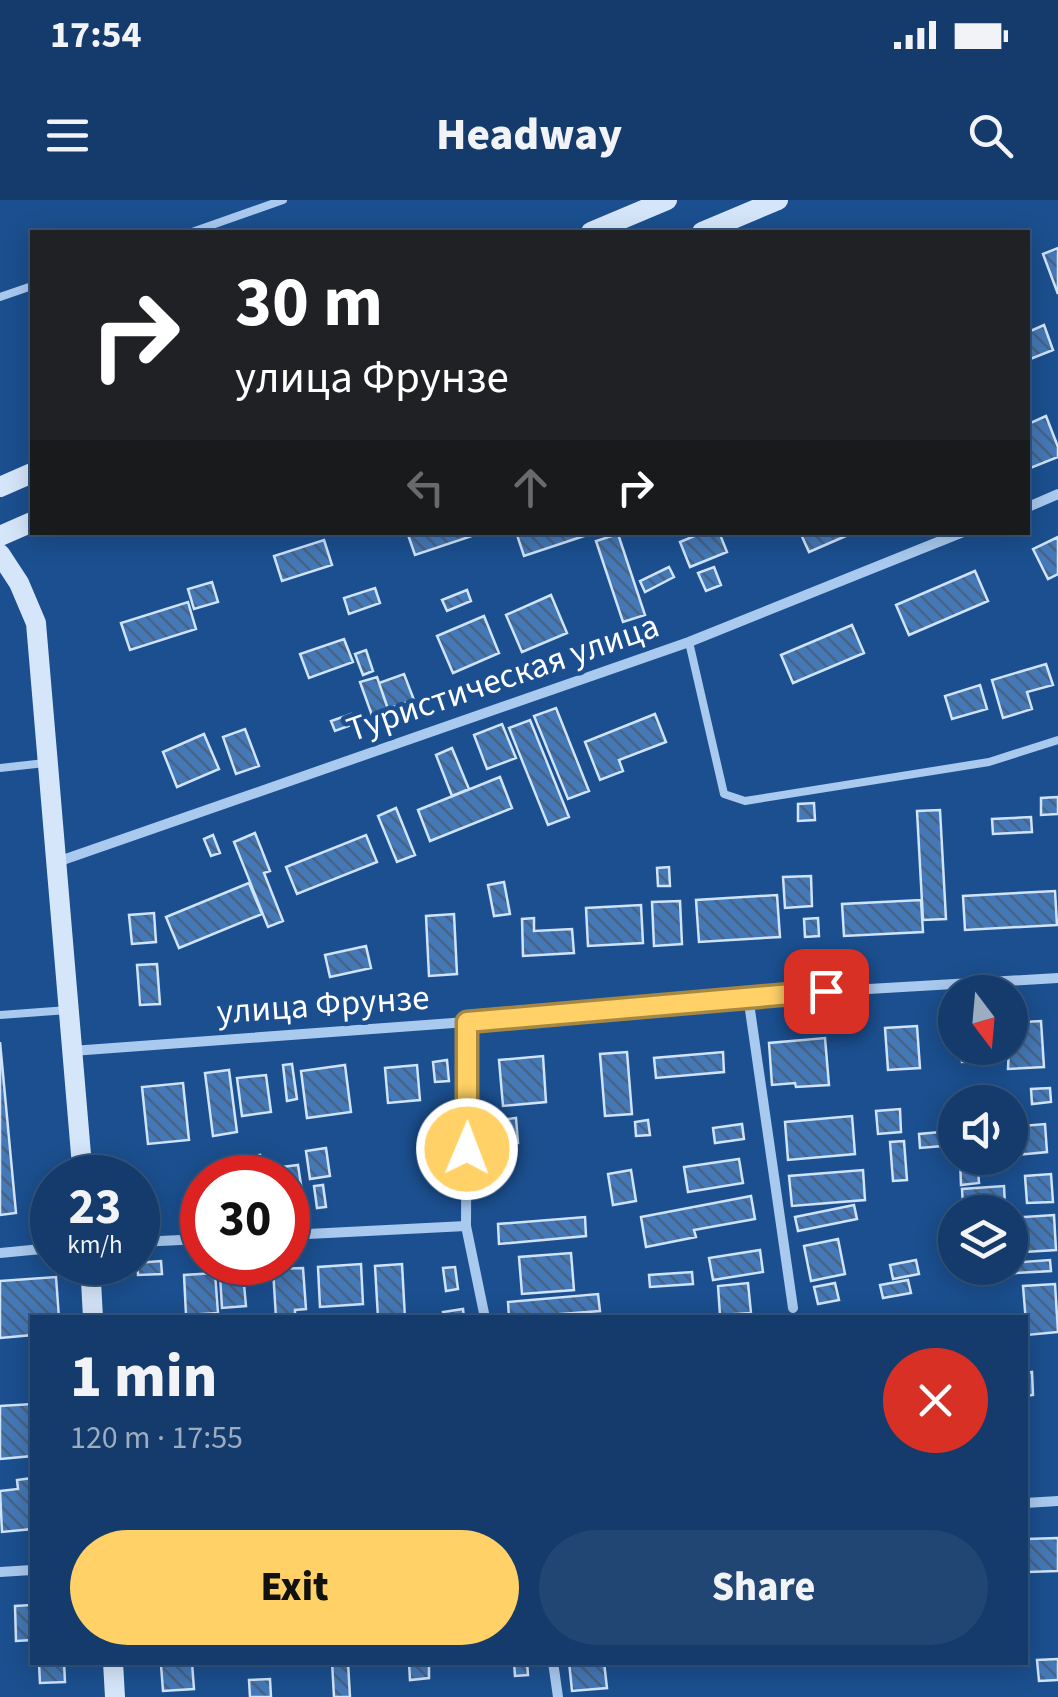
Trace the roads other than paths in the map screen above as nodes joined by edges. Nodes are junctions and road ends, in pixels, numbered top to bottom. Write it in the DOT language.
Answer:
graph roads {
  1 [pos="283,200"];
  2 [pos="667,200"];
  3 [pos="778,200"];
  4 [pos="198,230"];
  5 [pos="596,230"];
  6 [pos="707,230"];
  7 [pos="30,287"];
  8 [pos="0,297"];
  9 [pos="30,474"];
  10 [pos="0,487"];
  11 [pos="1058,494"];
  12 [pos="1030,505"];
  13 [pos="30,523"];
  14 [pos="956,535"];
  15 [pos="0,536"];
  16 [pos="0,554"];
  17 [pos="689,642"];
  18 [pos="1058,740"];
  19 [pos="48,762"];
  20 [pos="0,768"];
  21 [pos="56,862"];
  22 [pos="1058,978"];
  23 [pos="748,996"];
  24 [pos="68,1010"];
  25 [pos="0,1014"];
  26 [pos="467,1022"];
  27 [pos="71,1051"];
  28 [pos="80,1155"];
  29 [pos="466,1226"];
  30 [pos="310,1234"];
  31 [pos="30,1250"];
  32 [pos="0,1253"];
  33 [pos="91,1285"];
  34 [pos="793,1308"];
  35 [pos="93,1315"];
  36 [pos="485,1315"];
  37 [pos="1058,1501"];
  38 [pos="1028,1503"];
  39 [pos="30,1570"];
  40 [pos="0,1572"];
  41 [pos="113,1665"];
  42 [pos="553,1665"];
  43 [pos="115,1697"];
  44 [pos="558,1697"];
  1 -- 4 [label="lane"];
  2 -- 5 [label="street"];
  3 -- 6 [label="street"];
  7 -- 8 [label="lane"];
  9 -- 10 [label="street"];
  11 -- 12 [label="street"];
  13 -- 15 [label="street"];
  14 -- 17 [label="street, Туристическая улица"];
  16 -- 19 [label="street"];
  17 -- 18 [label="lane"];
  17 -- 21 [label="street, Туристическая улица"];
  19 -- 20 [label="lane"];
  19 -- 21 [label="street"];
  21 -- 24 [label="street"];
  22 -- 23 [label="street, улица Фрунзе"];
  23 -- 26 [label="street, улица Фрунзе"];
  23 -- 34 [label="street"];
  24 -- 25 [label="lane"];
  24 -- 27 [label="street"];
  26 -- 27 [label="street, улица Фрунзе"];
  26 -- 29 [label="street"];
  27 -- 28 [label="street"];
  29 -- 30 [label="street"];
  29 -- 36 [label="street"];
  31 -- 32 [label="street"];
  33 -- 35 [label="street"];
  37 -- 38 [label="street"];
  39 -- 40 [label="street"];
  41 -- 43 [label="street"];
  42 -- 44 [label="street"];
}
